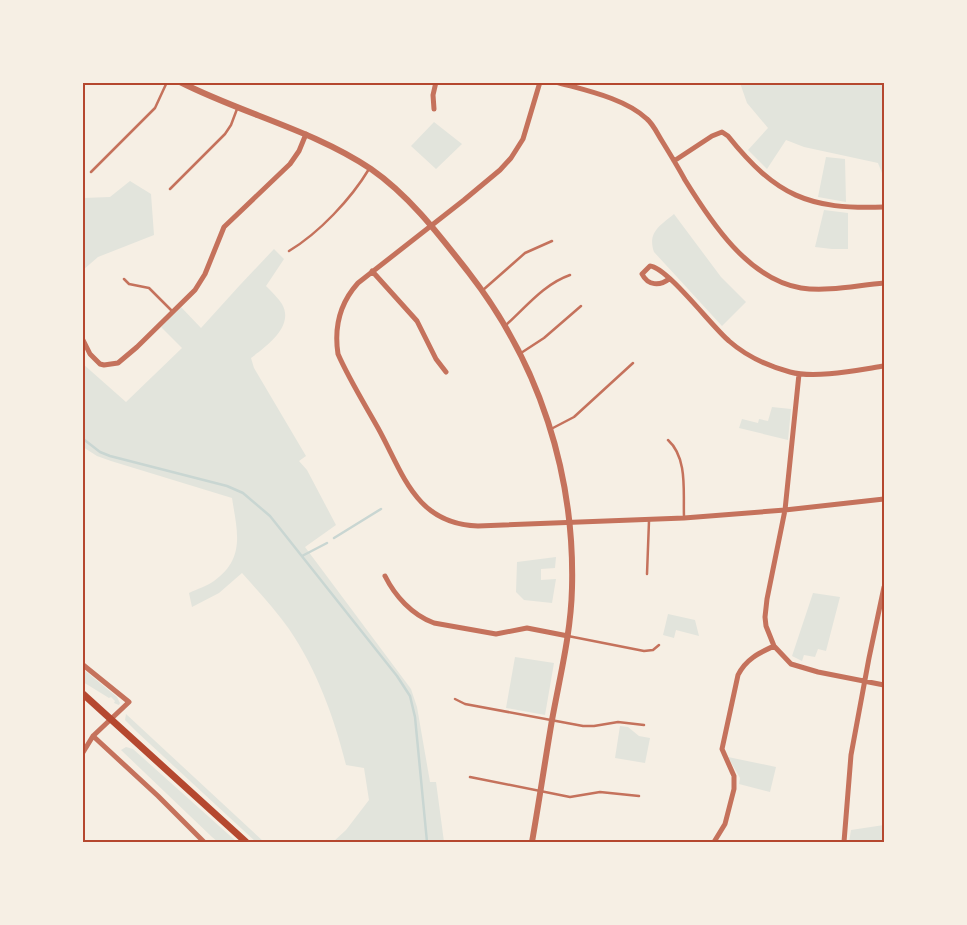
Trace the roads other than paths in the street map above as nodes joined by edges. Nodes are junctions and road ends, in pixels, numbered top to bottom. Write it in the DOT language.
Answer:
graph roads {
  1 [pos="167,82"];
  2 [pos="180,82"];
  3 [pos="436,82"];
  4 [pos="540,82"];
  5 [pos="556,82"];
  6 [pos="238,107"];
  7 [pos="434,109"];
  8 [pos="306,134"];
  9 [pos="674,161"];
  10 [pos="370,168"];
  11 [pos="91,172"];
  12 [pos="170,189"];
  13 [pos="884,207"];
  14 [pos="431,226"];
  15 [pos="552,241"];
  16 [pos="288,251"];
  17 [pos="372,271"];
  18 [pos="570,275"];
  19 [pos="124,279"];
  20 [pos="669,279"];
  21 [pos="884,283"];
  22 [pos="483,291"];
  23 [pos="581,306"];
  24 [pos="173,312"];
  25 [pos="506,325"];
  26 [pos="83,340"];
  27 [pos="521,353"];
  28 [pos="633,363"];
  29 [pos="884,366"];
  30 [pos="446,372"];
  31 [pos="799,374"];
  32 [pos="551,429"];
  33 [pos="668,440"];
  34 [pos="884,499"];
  35 [pos="785,510"];
  36 [pos="684,518"];
  37 [pos="648,521"];
  38 [pos="570,522"];
  39 [pos="647,574"];
  40 [pos="385,576"];
  41 [pos="884,587"];
  42 [pos="568,636"];
  43 [pos="659,645"];
  44 [pos="774,646"];
  45 [pos="82,664"];
  46 [pos="864,682"];
  47 [pos="884,685"];
  48 [pos="82,693"];
  49 [pos="454,699"];
  50 [pos="110,720"];
  51 [pos="552,721"];
  52 [pos="644,725"];
  53 [pos="93,736"];
  54 [pos="83,754"];
  55 [pos="470,777"];
  56 [pos="541,791"];
  57 [pos="639,796"];
  58 [pos="204,842"];
  59 [pos="246,842"];
  60 [pos="532,842"];
  61 [pos="714,842"];
  62 [pos="844,842"];
  1 -- 11 [label="lane"];
  2 -- 6 [label="street"];
  3 -- 7 [label="street"];
  4 -- 14 [label="street"];
  5 -- 9 [label="street"];
  6 -- 8 [label="street"];
  6 -- 12 [label="lane"];
  8 -- 10 [label="street"];
  8 -- 24 [label="street"];
  9 -- 13 [label="street"];
  9 -- 21 [label="street"];
  10 -- 14 [label="street"];
  10 -- 16 [label="lane"];
  14 -- 17 [label="street"];
  14 -- 22 [label="street"];
  15 -- 22 [label="lane"];
  17 -- 30 [label="street"];
  17 -- 38 [label="street"];
  18 -- 25 [label="lane"];
  19 -- 24 [label="lane"];
  20 -- 20 [label="street"];
  20 -- 31 [label="street"];
  22 -- 25 [label="street"];
  23 -- 27 [label="lane"];
  24 -- 26 [label="street"];
  25 -- 27 [label="street"];
  27 -- 32 [label="street"];
  28 -- 32 [label="lane"];
  29 -- 31 [label="street"];
  31 -- 35 [label="street"];
  32 -- 38 [label="street"];
  33 -- 36 [label="lane"];
  34 -- 35 [label="street"];
  35 -- 36 [label="street"];
  35 -- 44 [label="street"];
  36 -- 37 [label="street"];
  37 -- 38 [label="street"];
  37 -- 39 [label="lane"];
  38 -- 42 [label="street"];
  40 -- 42 [label="street"];
  41 -- 46 [label="street"];
  42 -- 43 [label="lane"];
  42 -- 51 [label="street"];
  44 -- 46 [label="street"];
  44 -- 61 [label="street"];
  45 -- 50 [label="street"];
  46 -- 47 [label="street"];
  46 -- 62 [label="street"];
  48 -- 50 [label="main road"];
  49 -- 51 [label="lane"];
  50 -- 53 [label="street"];
  50 -- 59 [label="main road"];
  51 -- 52 [label="lane"];
  51 -- 56 [label="street"];
  53 -- 54 [label="street"];
  53 -- 58 [label="street"];
  55 -- 56 [label="lane"];
  56 -- 57 [label="lane"];
  56 -- 60 [label="street"];
}
